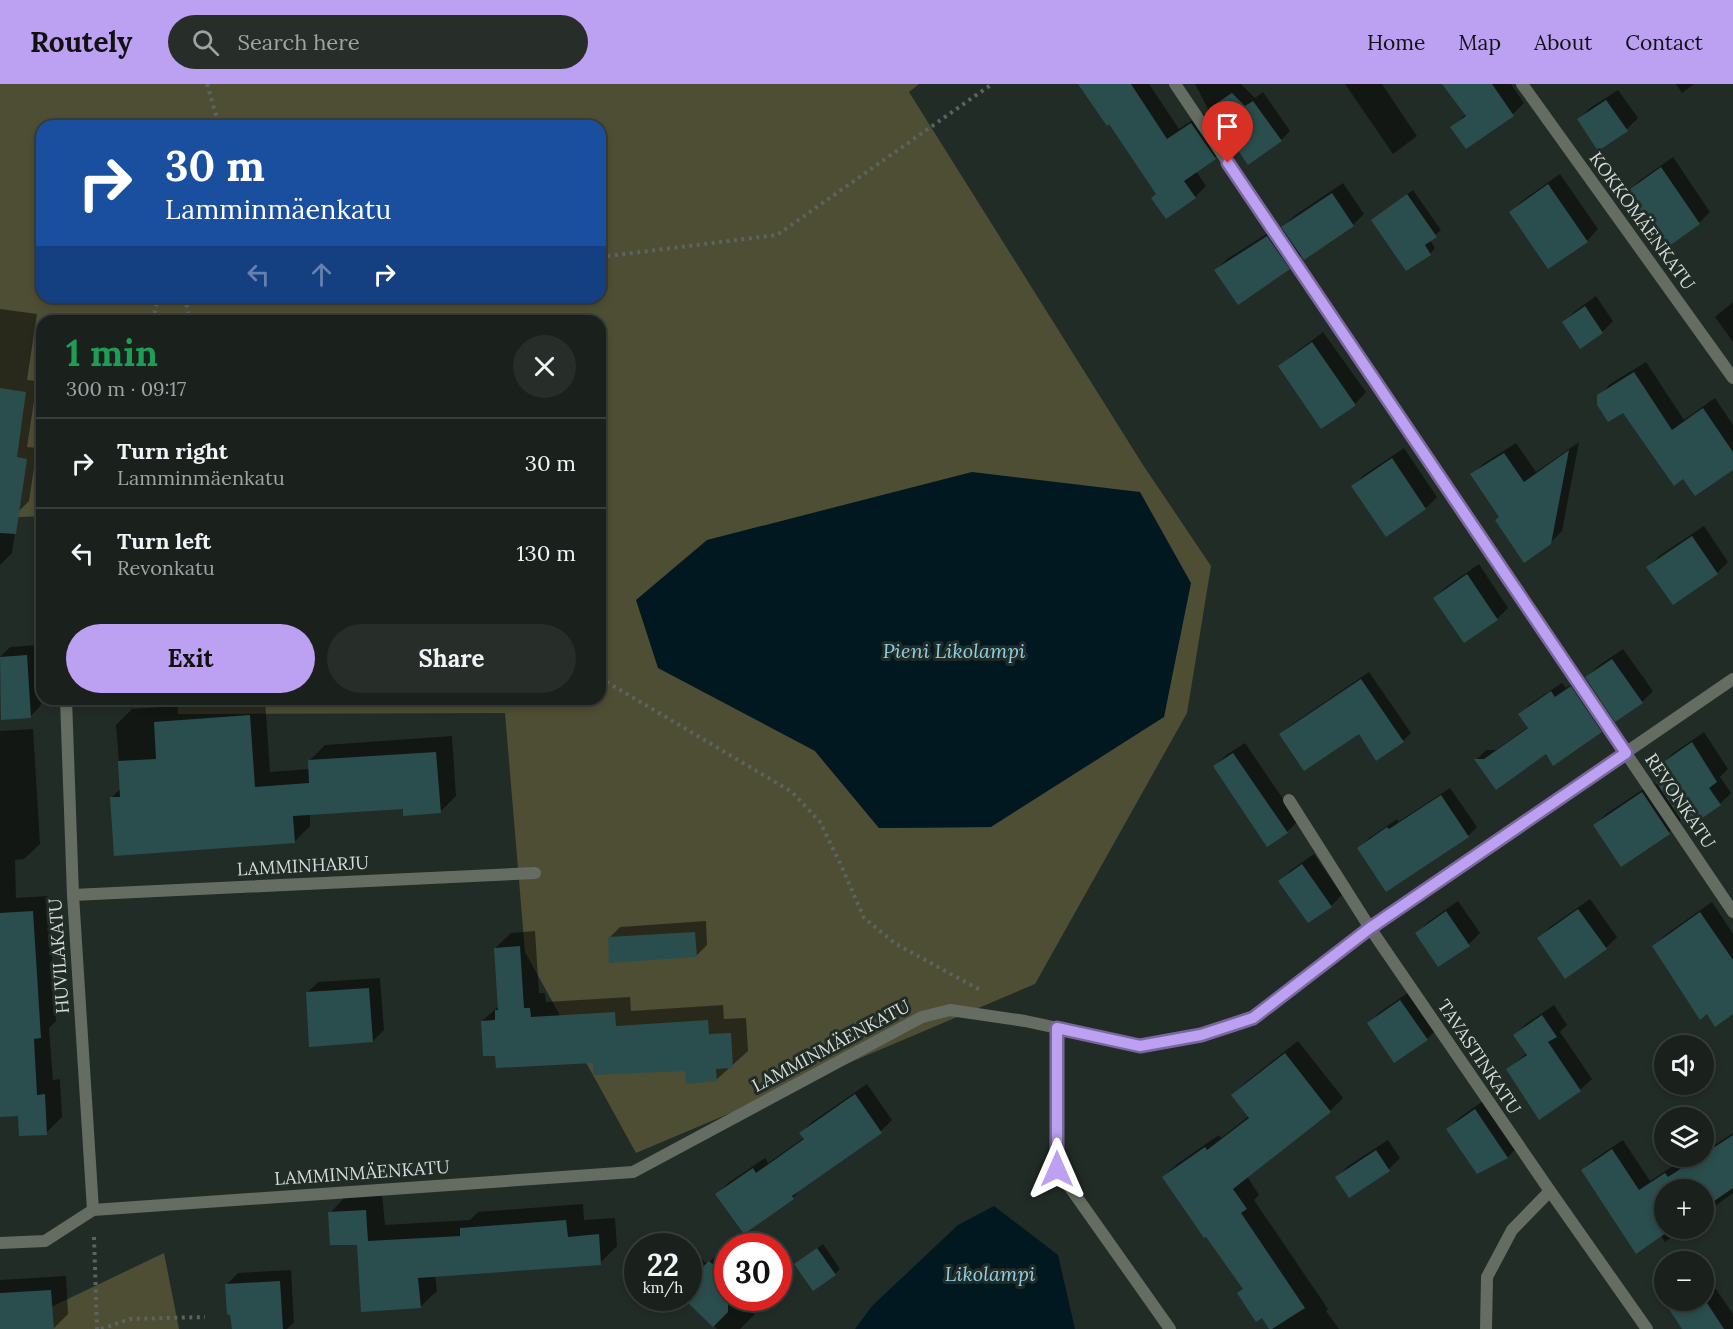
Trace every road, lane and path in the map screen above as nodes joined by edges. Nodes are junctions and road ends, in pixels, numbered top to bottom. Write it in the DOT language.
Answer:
graph roads {
  1 [pos="207,84"];
  2 [pos="992,84"];
  3 [pos="1175,84"];
  4 [pos="1522,84"];
  5 [pos="217,120"];
  6 [pos="606,256"];
  7 [pos="1733,378"];
  8 [pos="1733,679"];
  9 [pos="606,682"];
  10 [pos="66,705"];
  11 [pos="1626,753"];
  12 [pos="1289,800"];
  13 [pos="535,873"];
  14 [pos="73,895"];
  15 [pos="1733,912"];
  16 [pos="1370,928"];
  17 [pos="988,995"];
  18 [pos="1057,1028"];
  19 [pos="1550,1191"];
  20 [pos="93,1210"];
  21 [pos="0,1243"];
  22 [pos="205,1317"];
  23 [pos="99,1329"];
  24 [pos="1170,1329"];
  25 [pos="1486,1329"];
  26 [pos="1647,1329"];
  1 -- 5 [label="path"];
  2 -- 6 [label="path"];
  3 -- 11 [label="street, REVONKATU"];
  4 -- 7 [label="street, KOKKOMÄENKATU"];
  8 -- 11 [label="street, LAMMINMÄENKATU"];
  9 -- 17 [label="path"];
  10 -- 14 [label="street, HUVILAKATU"];
  11 -- 15 [label="street, REVONKATU"];
  11 -- 16 [label="street, LAMMINMÄENKATU"];
  12 -- 16 [label="street, TAVASTINKATU"];
  13 -- 14 [label="street, LAMMINHARJU"];
  14 -- 20 [label="street, HUVILAKATU"];
  16 -- 18 [label="street, LAMMINMÄENKATU"];
  16 -- 19 [label="street, TAVASTINKATU"];
  18 -- 20 [label="street, LAMMINMÄENKATU"];
  18 -- 24 [label="street"];
  19 -- 25 [label="street"];
  19 -- 26 [label="street, TAVASTINKATU"];
  20 -- 21 [label="street, LAMMINMÄENKATU"];
  20 -- 23 [label="path"];
  22 -- 23 [label="path"];
}
